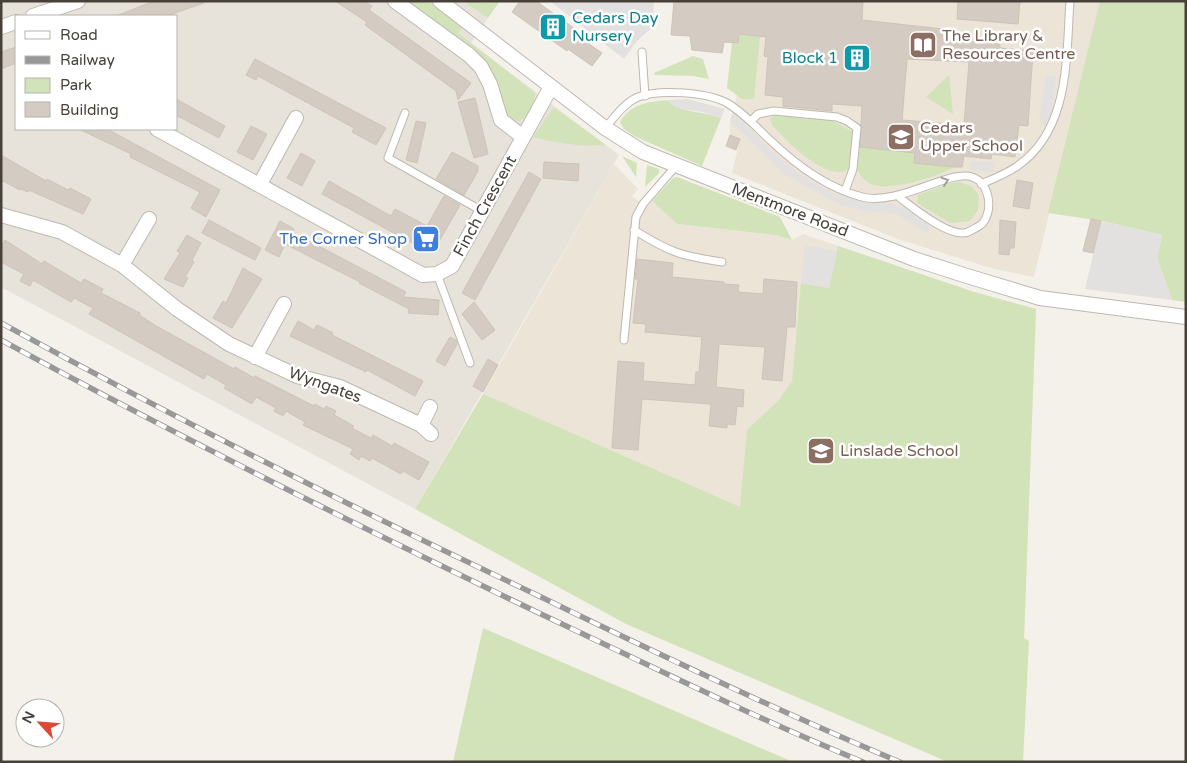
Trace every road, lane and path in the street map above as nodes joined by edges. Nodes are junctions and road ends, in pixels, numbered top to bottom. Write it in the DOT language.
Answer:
graph roads {
  1 [pos="395,1"];
  2 [pos="440,1"];
  3 [pos="1070,1"];
  4 [pos="70,8"];
  5 [pos="38,15"];
  6 [pos="15,22"];
  7 [pos="1,27"];
  8 [pos="642,52"];
  9 [pos="552,86"];
  10 [pos="645,96"];
  11 [pos="406,113"];
  12 [pos="296,118"];
  13 [pos="750,121"];
  14 [pos="605,128"];
  15 [pos="159,130"];
  16 [pos="523,137"];
  17 [pos="676,166"];
  18 [pos="260,184"];
  19 [pos="981,184"];
  20 [pos="845,192"];
  21 [pos="899,197"];
  22 [pos="482,211"];
  23 [pos="1,214"];
  24 [pos="149,219"];
  25 [pos="634,230"];
  26 [pos="722,262"];
  27 [pos="122,265"];
  28 [pos="438,274"];
  29 [pos="284,304"];
  30 [pos="1186,317"];
  31 [pos="624,340"];
  32 [pos="255,357"];
  33 [pos="470,363"];
  34 [pos="430,407"];
  1 -- 16 [label="street"];
  2 -- 9 [label="street, Mentmore Road"];
  3 -- 19 [label="lane"];
  4 -- 5 [label="street"];
  6 -- 7 [label="street"];
  8 -- 10 [label="lane"];
  9 -- 14 [label="street, Mentmore Road"];
  9 -- 16 [label="street, Finch Crescent"];
  10 -- 13 [label="lane"];
  10 -- 14 [label="lane"];
  11 -- 22 [label="lane"];
  12 -- 18 [label="street"];
  13 -- 20 [label="lane"];
  13 -- 20 [label="lane"];
  14 -- 17 [label="street, Mentmore Road"];
  15 -- 18 [label="street"];
  16 -- 22 [label="street, Finch Crescent"];
  17 -- 25 [label="lane"];
  17 -- 30 [label="street, Mentmore Road"];
  18 -- 28 [label="street"];
  21 -- 19 [label="lane, one-way"];
  19 -- 21 [label="lane"];
  20 -- 21 [label="lane"];
  22 -- 28 [label="street, Finch Crescent"];
  23 -- 27 [label="street, Wyngates"];
  24 -- 27 [label="street"];
  25 -- 26 [label="lane"];
  25 -- 31 [label="lane"];
  27 -- 32 [label="street, Wyngates"];
  28 -- 33 [label="lane"];
  29 -- 32 [label="street"];
  32 -- 34 [label="street, Wyngates"];
}
